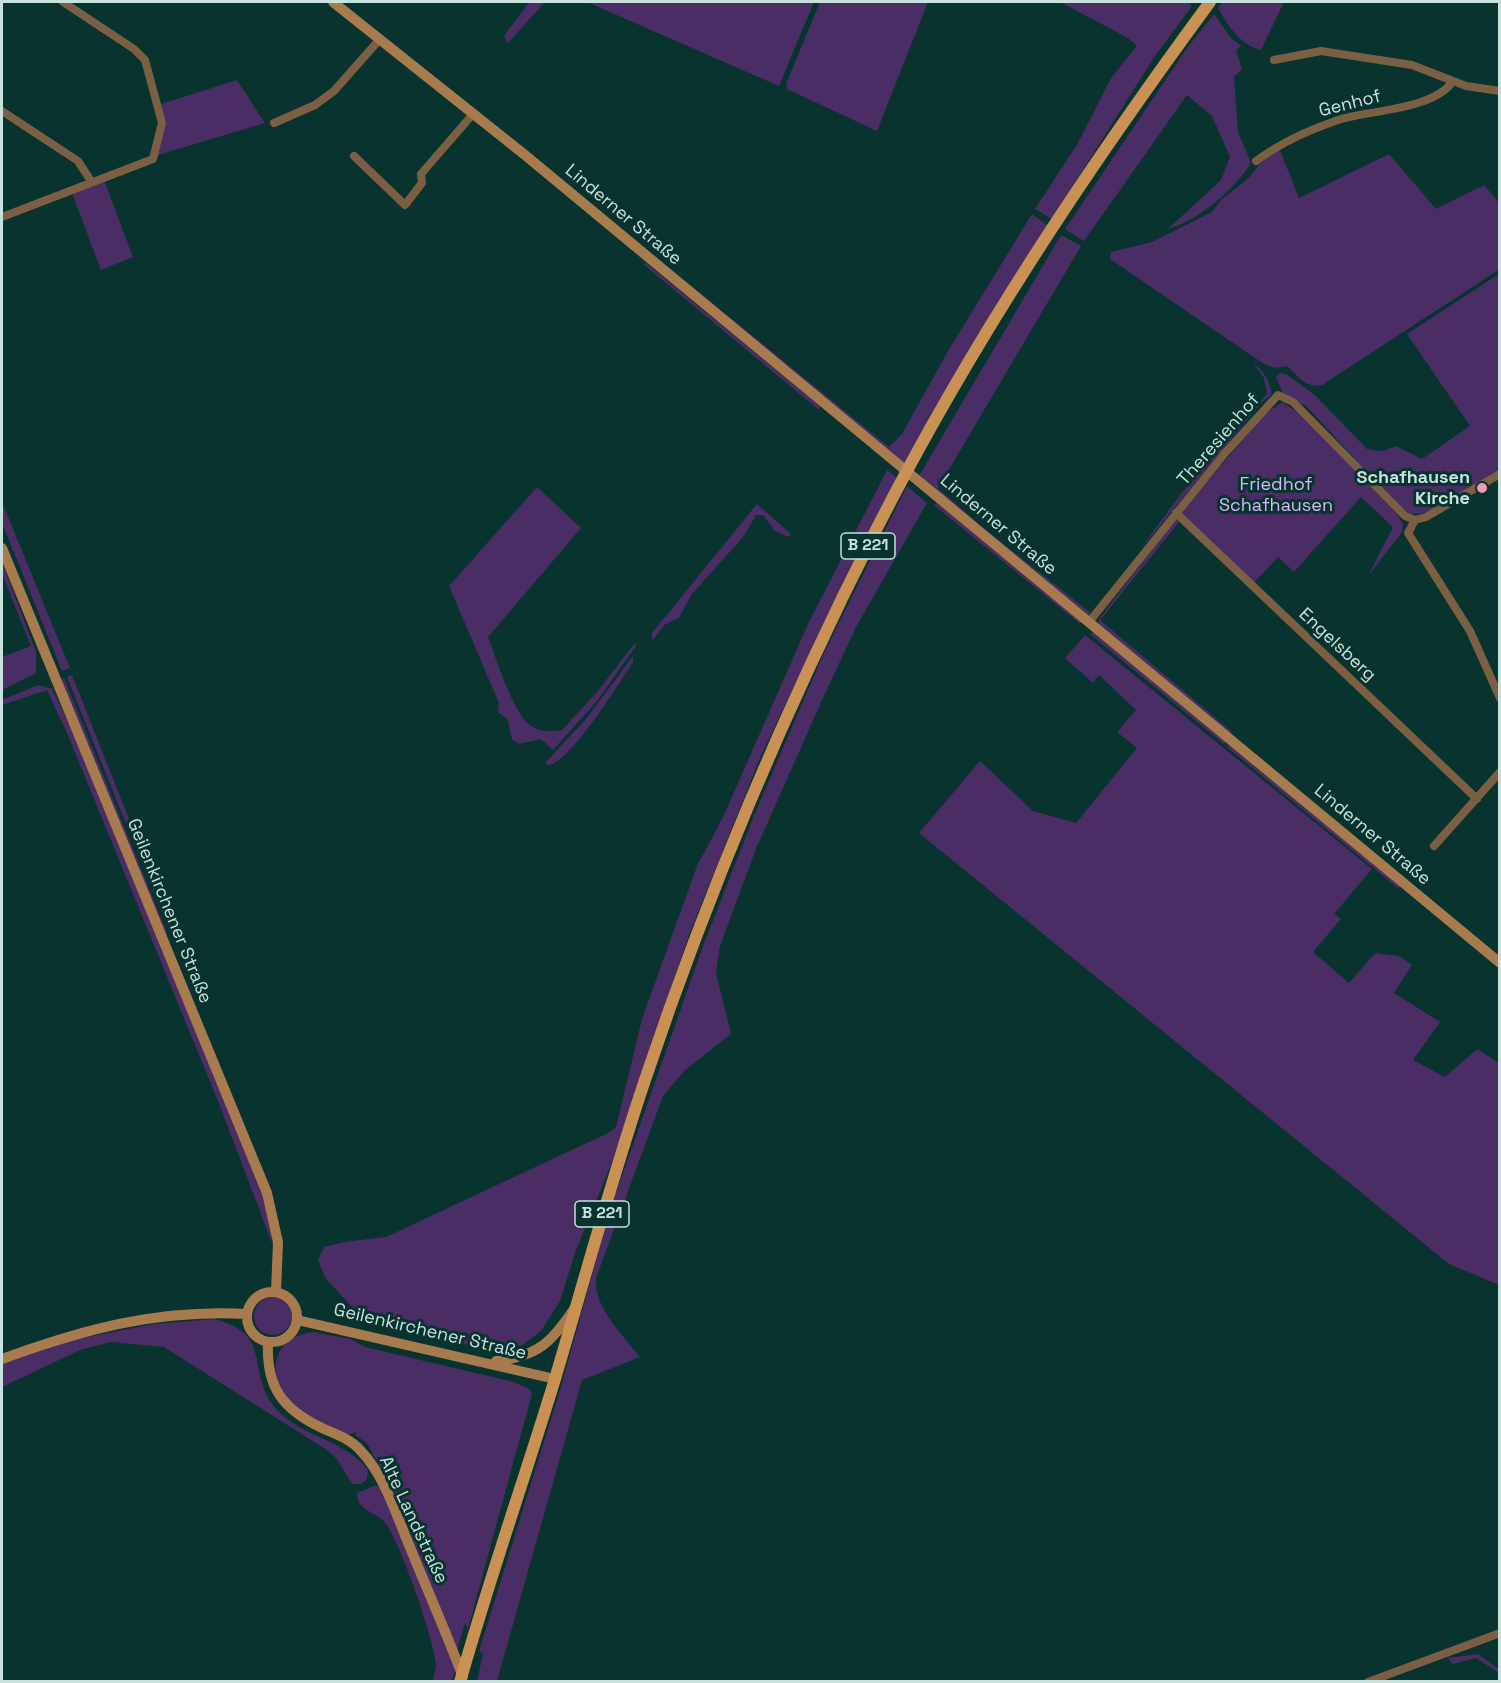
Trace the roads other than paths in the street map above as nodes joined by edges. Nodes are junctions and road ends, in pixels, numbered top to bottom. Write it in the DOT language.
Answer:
graph roads {
  1 [pos="63,2"];
  2 [pos="333,2"];
  3 [pos="1210,2"];
  4 [pos="380,39"];
  5 [pos="1274,60"];
  6 [pos="1453,81"];
  7 [pos="1500,91"];
  8 [pos="2,111"];
  9 [pos="473,114"];
  10 [pos="274,123"];
  11 [pos="354,156"];
  12 [pos="1256,161"];
  13 [pos="91,181"];
  14 [pos="2,217"];
  15 [pos="1500,474"];
  16 [pos="1176,513"];
  17 [pos="1415,520"];
  18 [pos="2,548"];
  19 [pos="1089,622"];
  20 [pos="1500,698"];
  21 [pos="1500,772"];
  22 [pos="1477,799"];
  23 [pos="1434,846"];
  24 [pos="1500,963"];
  25 [pos="276,1292"];
  26 [pos="576,1305"];
  27 [pos="247,1314"];
  28 [pos="297,1320"];
  29 [pos="268,1342"];
  30 [pos="2,1359"];
  31 [pos="487,1362"];
  32 [pos="555,1378"];
  33 [pos="1500,1633"];
  34 [pos="463,1682"];
  35 [pos="1368,1682"];
  1 -- 13 [label="street"];
  2 -- 4 [label="main road, Linderner Straße"];
  3 -- 26 [label="main road, B 221"];
  4 -- 9 [label="main road, Linderner Straße"];
  4 -- 10 [label="street"];
  5 -- 6 [label="street, Genhof"];
  6 -- 7 [label="street, Genhof"];
  6 -- 12 [label="street, Genhof"];
  8 -- 13 [label="street"];
  9 -- 11 [label="street"];
  9 -- 19 [label="main road, Linderner Straße"];
  13 -- 14 [label="street"];
  15 -- 17 [label="street"];
  16 -- 17 [label="street, Theresienhof"];
  16 -- 19 [label="street, Theresienhof"];
  16 -- 22 [label="street, Engelsberg"];
  17 -- 20 [label="street"];
  18 -- 25 [label="main road, Geilenkirchener Straße"];
  19 -- 24 [label="main road, Linderner Straße"];
  21 -- 22 [label="street"];
  22 -- 23 [label="street"];
  25 -- 27 [label="main road"];
  25 -- 28 [label="main road"];
  26 -- 31 [label="main road"];
  26 -- 32 [label="main road, B 221"];
  27 -- 29 [label="main road"];
  27 -- 30 [label="main road"];
  28 -- 29 [label="main road"];
  28 -- 31 [label="main road, Geilenkirchener Straße"];
  29 -- 34 [label="main road, Alte Landstraße"];
  31 -- 32 [label="main road, Geilenkirchener Straße"];
  32 -- 34 [label="main road, B 221"];
  33 -- 35 [label="street"];
}
